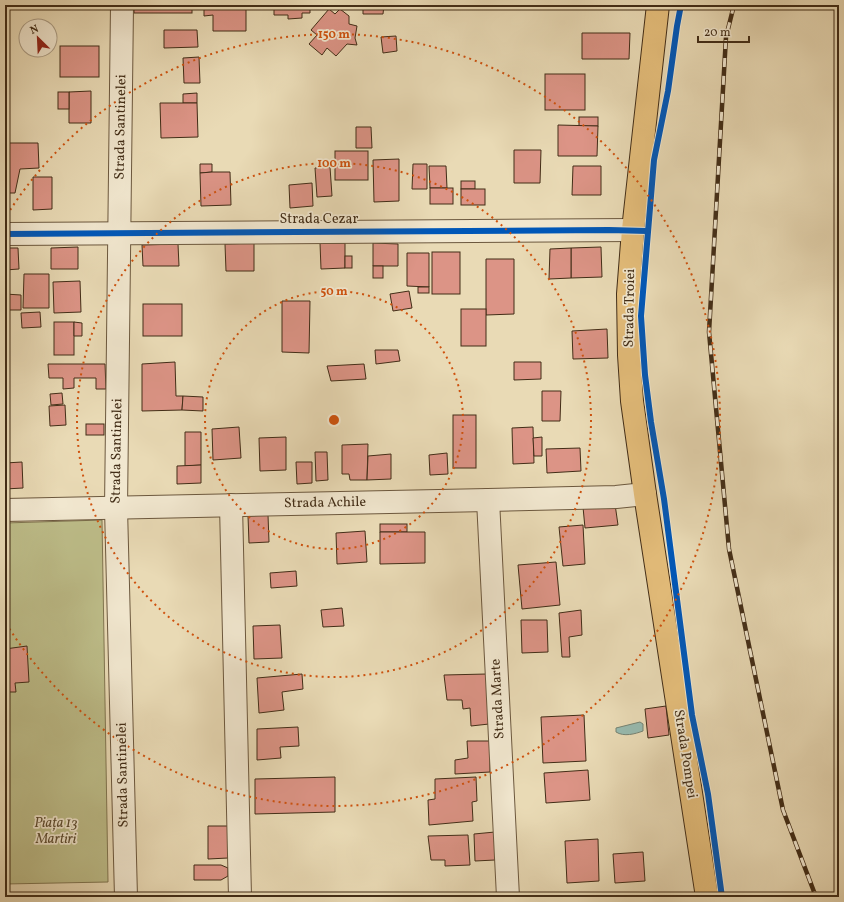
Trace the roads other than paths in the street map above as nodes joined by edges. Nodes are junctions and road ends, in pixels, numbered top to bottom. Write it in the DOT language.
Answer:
graph roads {
  1 [pos="122,5"];
  2 [pos="658,5"];
  3 [pos="633,230"];
  4 [pos="120,232"];
  5 [pos="5,234"];
  6 [pos="645,494"];
  7 [pos="488,500"];
  8 [pos="231,505"];
  9 [pos="116,508"];
  10 [pos="5,510"];
  11 [pos="664,610"];
  12 [pos="126,897"];
  13 [pos="240,897"];
  14 [pos="508,897"];
  15 [pos="707,897"];
  1 -- 4 [label="street, Strada Santinelei"];
  2 -- 3 [label="main road, Strada Troiei"];
  3 -- 4 [label="street, Strada Cezar"];
  3 -- 6 [label="main road, Strada Troiei"];
  4 -- 5 [label="street, Strada Cezar"];
  4 -- 9 [label="street, Strada Santinelei"];
  6 -- 7 [label="street, Strada Achile"];
  6 -- 11 [label="main road, Strada Troiei"];
  7 -- 8 [label="street, Strada Achile"];
  7 -- 14 [label="street, Strada Marte"];
  8 -- 9 [label="street, Strada Achile"];
  8 -- 13 [label="street"];
  9 -- 10 [label="street, Strada Achile"];
  9 -- 12 [label="street, Strada Santinelei"];
  11 -- 15 [label="main road, Strada Pompei"];
}
